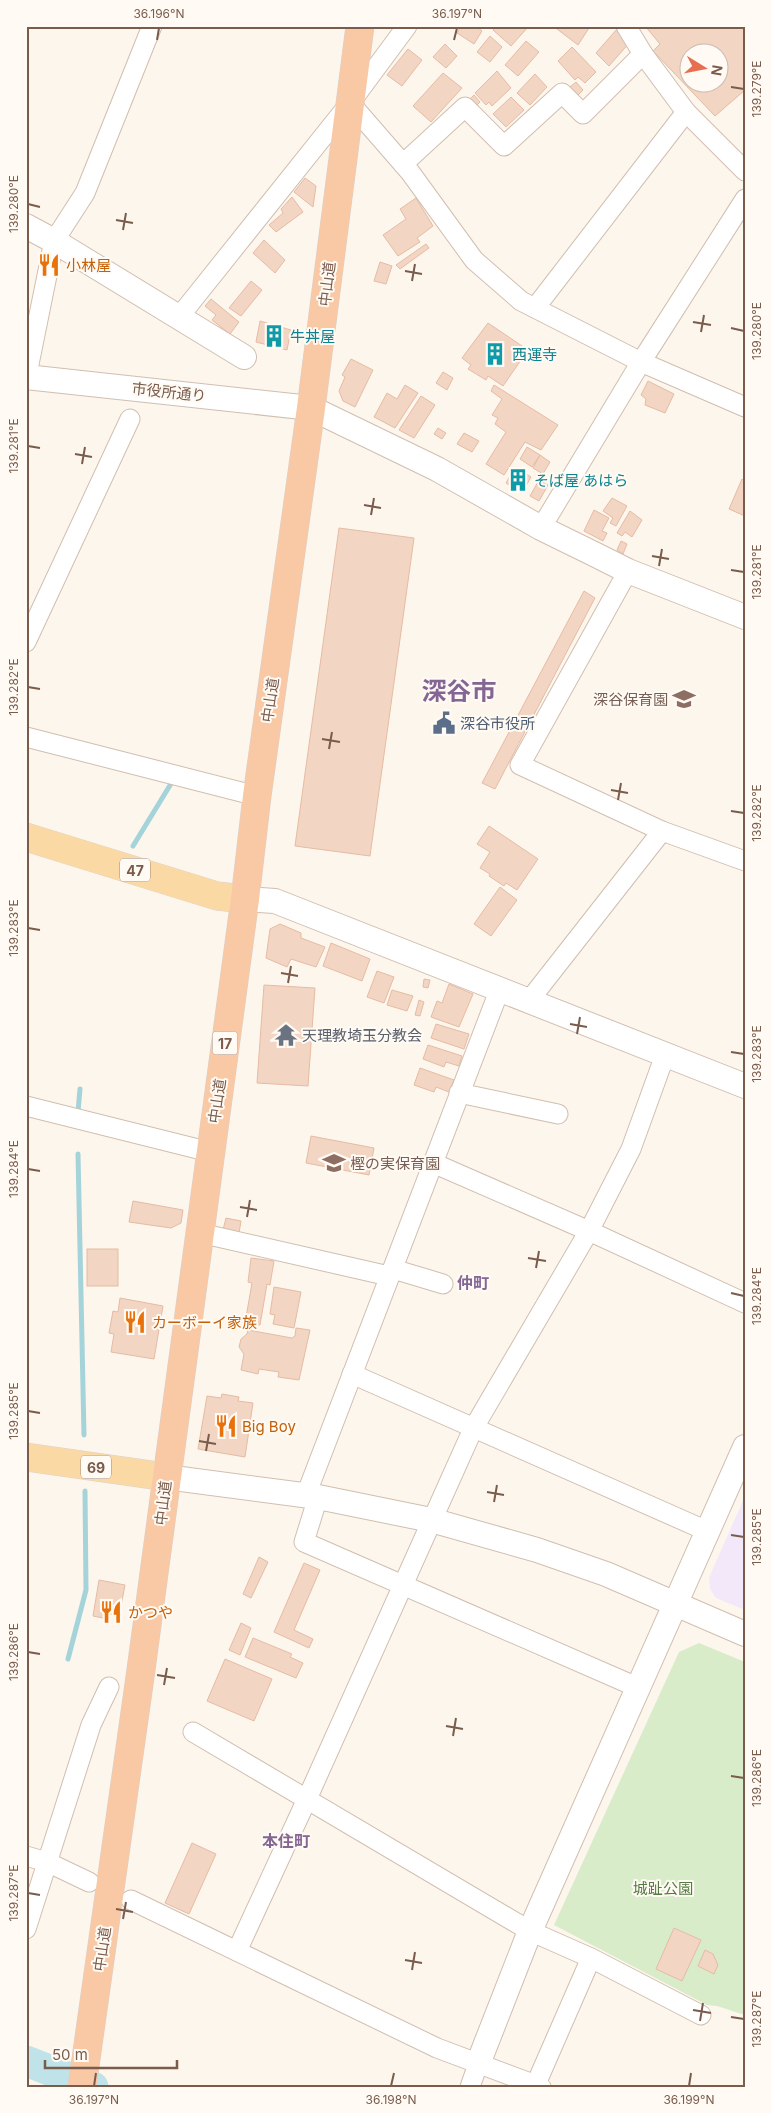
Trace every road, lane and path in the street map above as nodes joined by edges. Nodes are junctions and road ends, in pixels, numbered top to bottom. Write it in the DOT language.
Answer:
graph roads {
  1 [pos="152,26"];
  2 [pos="360,26"];
  3 [pos="407,26"];
  4 [pos="626,26"];
  5 [pos="643,54"];
  6 [pos="350,103"];
  7 [pos="686,112"];
  8 [pos="403,164"];
  9 [pos="745,171"];
  10 [pos="745,199"];
  11 [pos="739,220"];
  12 [pos="26,226"];
  13 [pos="54,240"];
  14 [pos="535,308"];
  15 [pos="179,317"];
  16 [pos="244,357"];
  17 [pos="641,362"];
  18 [pos="26,378"];
  19 [pos="745,407"];
  20 [pos="311,408"];
  21 [pos="130,419"];
  22 [pos="541,528"];
  23 [pos="628,571"];
  24 [pos="745,617"];
  25 [pos="26,642"];
  26 [pos="26,737"];
  27 [pos="257,796"];
  28 [pos="662,831"];
  29 [pos="26,837"];
  30 [pos="745,861"];
  31 [pos="245,899"];
  32 [pos="499,990"];
  33 [pos="528,1002"];
  34 [pos="665,1055"];
  35 [pos="745,1086"];
  36 [pos="460,1094"];
  37 [pos="26,1106"];
  38 [pos="558,1114"];
  39 [pos="210,1152"];
  40 [pos="433,1163"];
  41 [pos="588,1231"];
  42 [pos="200,1233"];
  43 [pos="391,1272"];
  44 [pos="443,1284"];
  45 [pos="745,1303"];
  46 [pos="352,1374"];
  47 [pos="473,1429"];
  48 [pos="745,1447"];
  49 [pos="26,1457"];
  50 [pos="166,1477"];
  51 [pos="312,1496"];
  52 [pos="431,1520"];
  53 [pos="707,1531"];
  54 [pos="403,1584"];
  55 [pos="675,1604"];
  56 [pos="745,1634"];
  57 [pos="109,1687"];
  58 [pos="639,1688"];
  59 [pos="193,1732"];
  60 [pos="307,1799"];
  61 [pos="26,1856"];
  62 [pos="47,1862"];
  63 [pos="89,1882"];
  64 [pos="131,1900"];
  65 [pos="26,1929"];
  66 [pos="530,1931"];
  67 [pos="236,1951"];
  68 [pos="591,1958"];
  69 [pos="701,2015"];
  70 [pos="478,2064"];
  71 [pos="539,2086"];
  72 [pos="82,2087"];
  73 [pos="470,2087"];
  1 -- 13 [label="street"];
  2 -- 6 [label="highway, 中山道 / 17"];
  3 -- 6 [label="street"];
  4 -- 5 [label="street"];
  5 -- 7 [label="street"];
  5 -- 8 [label="street"];
  6 -- 8 [label="street"];
  6 -- 15 [label="street"];
  6 -- 20 [label="highway, 中山道 / 17"];
  7 -- 9 [label="street"];
  7 -- 14 [label="street"];
  8 -- 14 [label="street"];
  10 -- 11 [label="street"];
  11 -- 17 [label="street"];
  12 -- 13 [label="street"];
  13 -- 15 [label="street"];
  13 -- 18 [label="street"];
  14 -- 17 [label="street"];
  15 -- 16 [label="street"];
  17 -- 19 [label="street"];
  17 -- 22 [label="street"];
  18 -- 20 [label="street, 市役所通り"];
  20 -- 22 [label="street, 市役所通り"];
  20 -- 27 [label="highway, 中山道 / 17"];
  21 -- 25 [label="street"];
  22 -- 23 [label="street, 市役所通り"];
  23 -- 24 [label="street, 市役所通り"];
  23 -- 28 [label="street"];
  26 -- 27 [label="street"];
  27 -- 31 [label="highway, 中山道 / 17"];
  28 -- 30 [label="street"];
  28 -- 33 [label="street"];
  29 -- 31 [label="main road, 47"];
  31 -- 32 [label="street"];
  31 -- 39 [label="highway, 中山道 / 17"];
  32 -- 33 [label="street"];
  32 -- 36 [label="street"];
  33 -- 34 [label="street"];
  34 -- 35 [label="street"];
  34 -- 41 [label="street"];
  36 -- 38 [label="street"];
  36 -- 40 [label="street"];
  37 -- 39 [label="street"];
  39 -- 42 [label="highway, 中山道 / 17"];
  40 -- 41 [label="street"];
  40 -- 43 [label="street"];
  41 -- 45 [label="street"];
  41 -- 47 [label="street"];
  42 -- 43 [label="street"];
  42 -- 50 [label="highway, 中山道 / 17"];
  43 -- 44 [label="street"];
  43 -- 46 [label="street"];
  46 -- 47 [label="street"];
  46 -- 51 [label="street"];
  47 -- 52 [label="street"];
  47 -- 53 [label="street"];
  48 -- 53 [label="street"];
  49 -- 50 [label="main road, 69"];
  50 -- 51 [label="street"];
  50 -- 72 [label="highway, 中山道 / 17"];
  51 -- 52 [label="street"];
  51 -- 54 [label="street"];
  52 -- 54 [label="street"];
  52 -- 55 [label="street"];
  53 -- 55 [label="street"];
  54 -- 58 [label="street"];
  54 -- 60 [label="street"];
  55 -- 56 [label="street"];
  55 -- 58 [label="street"];
  57 -- 62 [label="street"];
  58 -- 66 [label="street"];
  59 -- 60 [label="street"];
  60 -- 66 [label="street"];
  60 -- 67 [label="street"];
  61 -- 62 [label="street"];
  62 -- 63 [label="street"];
  62 -- 65 [label="street"];
  64 -- 67 [label="street"];
  66 -- 68 [label="street"];
  66 -- 70 [label="street"];
  67 -- 70 [label="street"];
  68 -- 69 [label="street"];
  68 -- 71 [label="street"];
  70 -- 71 [label="street"];
  70 -- 73 [label="street"];
}
